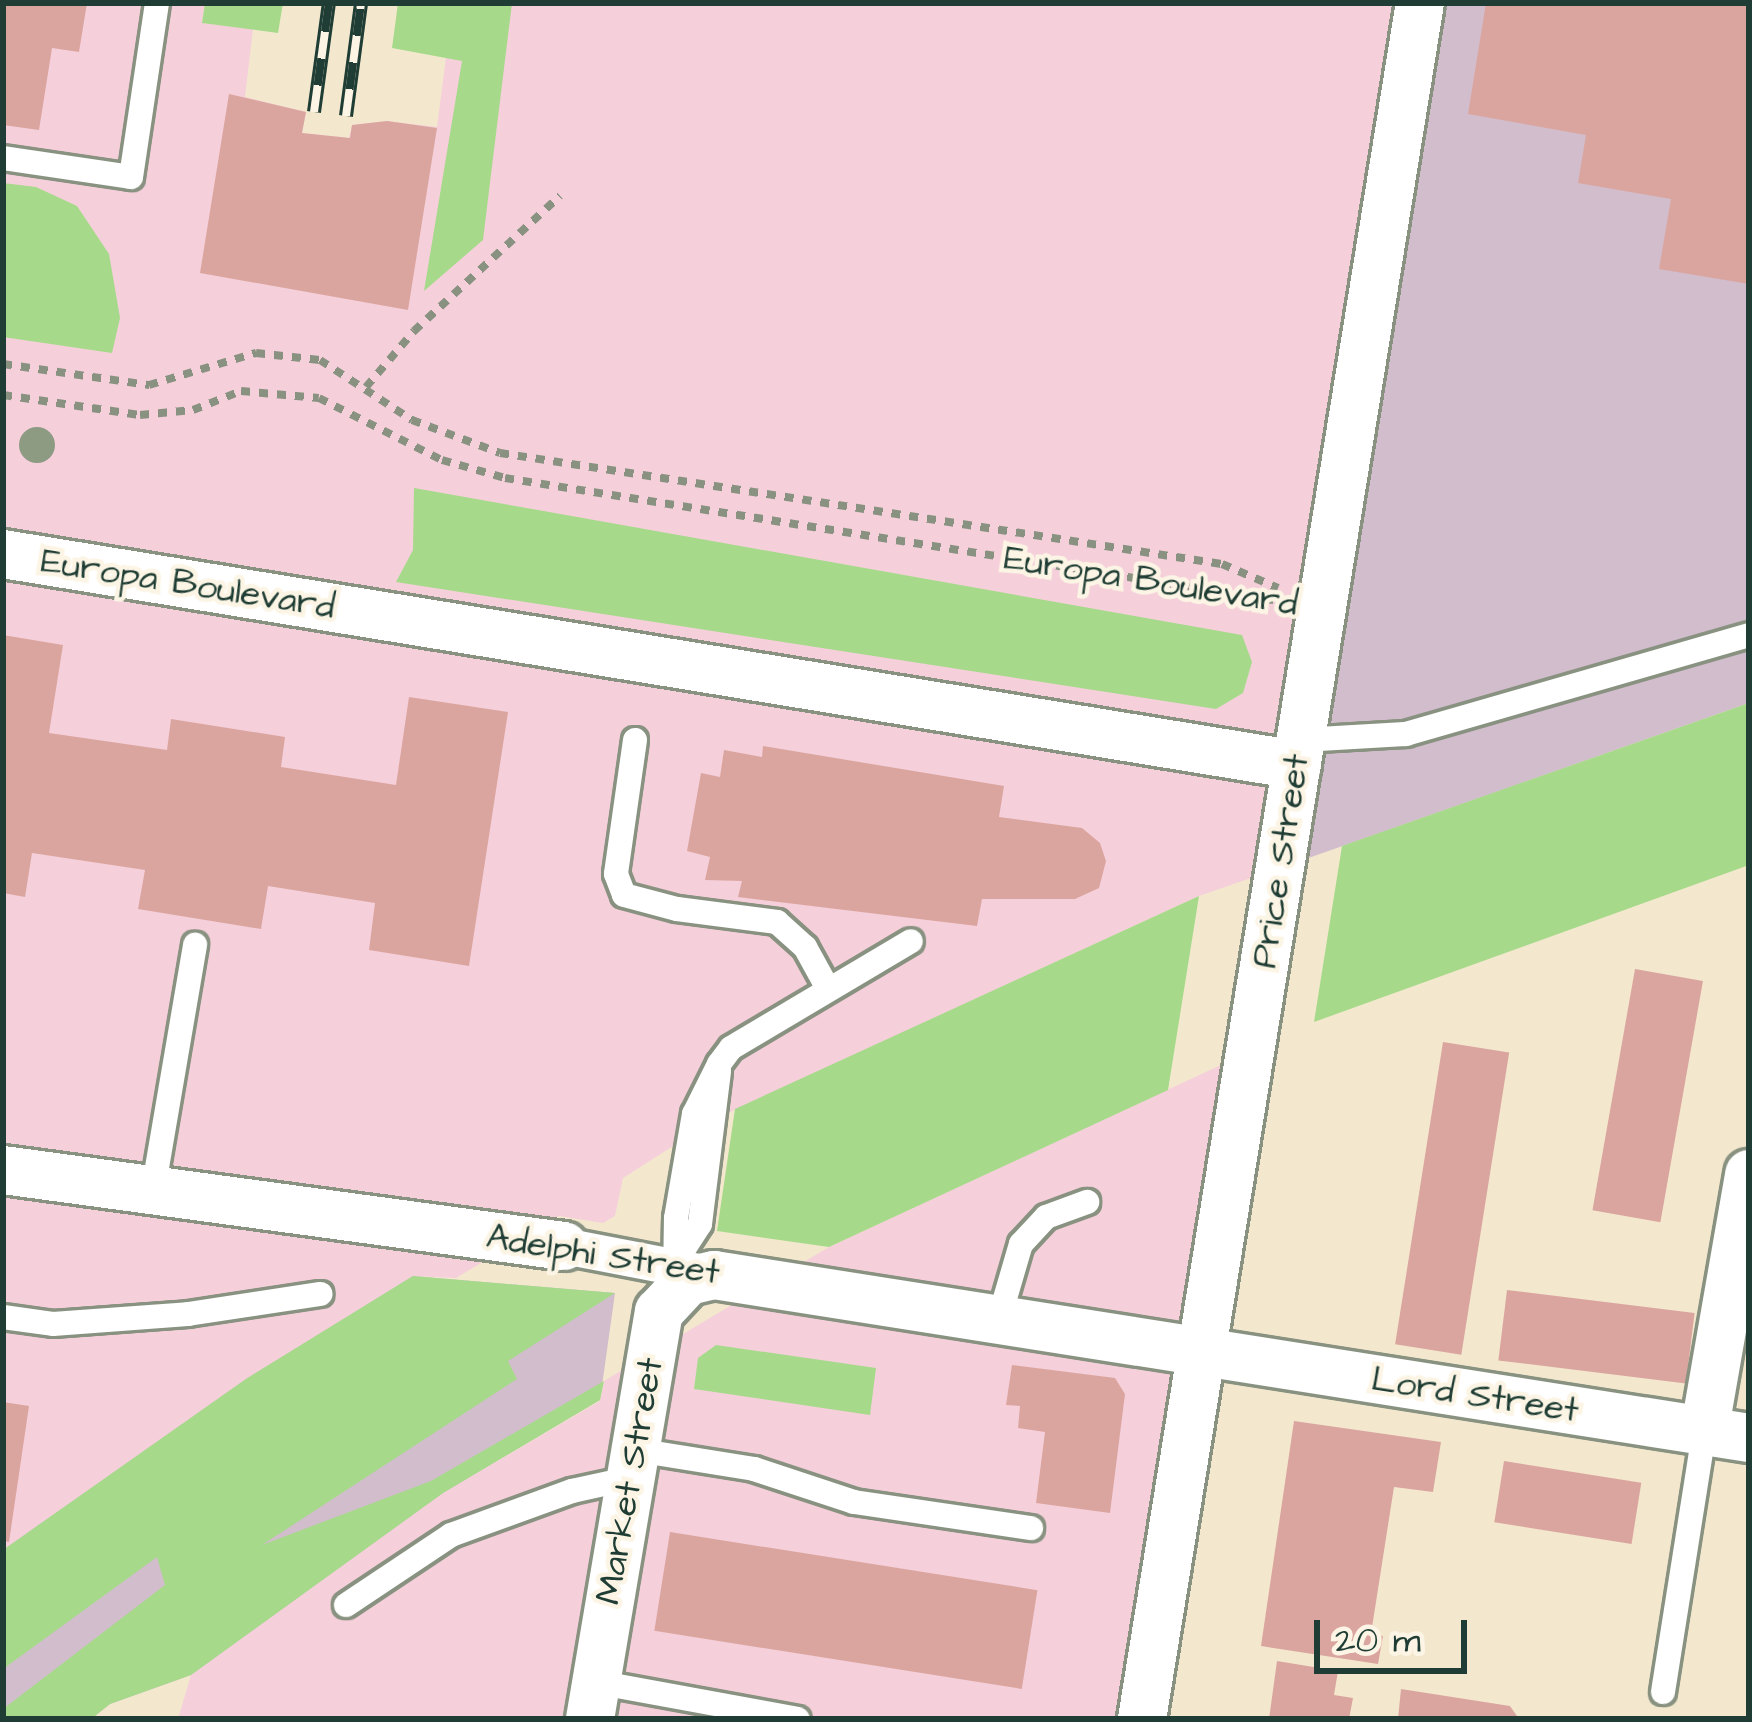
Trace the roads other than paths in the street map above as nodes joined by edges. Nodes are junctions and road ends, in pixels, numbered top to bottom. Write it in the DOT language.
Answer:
graph roads {
  1 [pos="157,3"];
  2 [pos="1420,3"];
  3 [pos="3,158"];
  4 [pos="3,554"];
  5 [pos="1749,635"];
  6 [pos="635,740"];
  7 [pos="1299,752"];
  8 [pos="911,941"];
  9 [pos="195,945"];
  10 [pos="827,987"];
  11 [pos="719,1064"];
  12 [pos="3,1171"];
  13 [pos="1749,1174"];
  14 [pos="153,1191"];
  15 [pos="1087,1202"];
  16 [pos="542,1243"];
  17 [pos="686,1273"];
  18 [pos="321,1294"];
  19 [pos="3,1317"];
  20 [pos="999,1319"];
  21 [pos="1202,1351"];
  22 [pos="1726,1436"];
  23 [pos="634,1464"];
  24 [pos="1031,1528"];
  25 [pos="346,1605"];
  26 [pos="1663,1692"];
  27 [pos="593,1700"];
  28 [pos="805,1718"];
  29 [pos="1142,1719"];
  1 -- 3 [label="lane"];
  2 -- 7 [label="street, Price Street"];
  4 -- 7 [label="street, Europa Boulevard"];
  5 -- 7 [label="lane"];
  6 -- 10 [label="lane"];
  7 -- 21 [label="street, Price Street"];
  8 -- 10 [label="lane"];
  9 -- 14 [label="lane"];
  10 -- 11 [label="lane"];
  11 -- 17 [label="lane"];
  11 -- 17 [label="lane"];
  12 -- 14 [label="street, Adelphi Street"];
  13 -- 22 [label="street"];
  14 -- 16 [label="street, Adelphi Street"];
  15 -- 20 [label="lane"];
  16 -- 17 [label="street, Adelphi Street"];
  17 -- 20 [label="street, Adelphi Street"];
  17 -- 23 [label="street, Market Street"];
  18 -- 19 [label="lane"];
  20 -- 21 [label="street, Adelphi Street"];
  21 -- 22 [label="street, Lord Street"];
  21 -- 29 [label="street, Price Street"];
  22 -- 26 [label="lane"];
  23 -- 24 [label="lane"];
  23 -- 25 [label="lane"];
  23 -- 27 [label="street, Market Street"];
  27 -- 28 [label="lane"];
}
